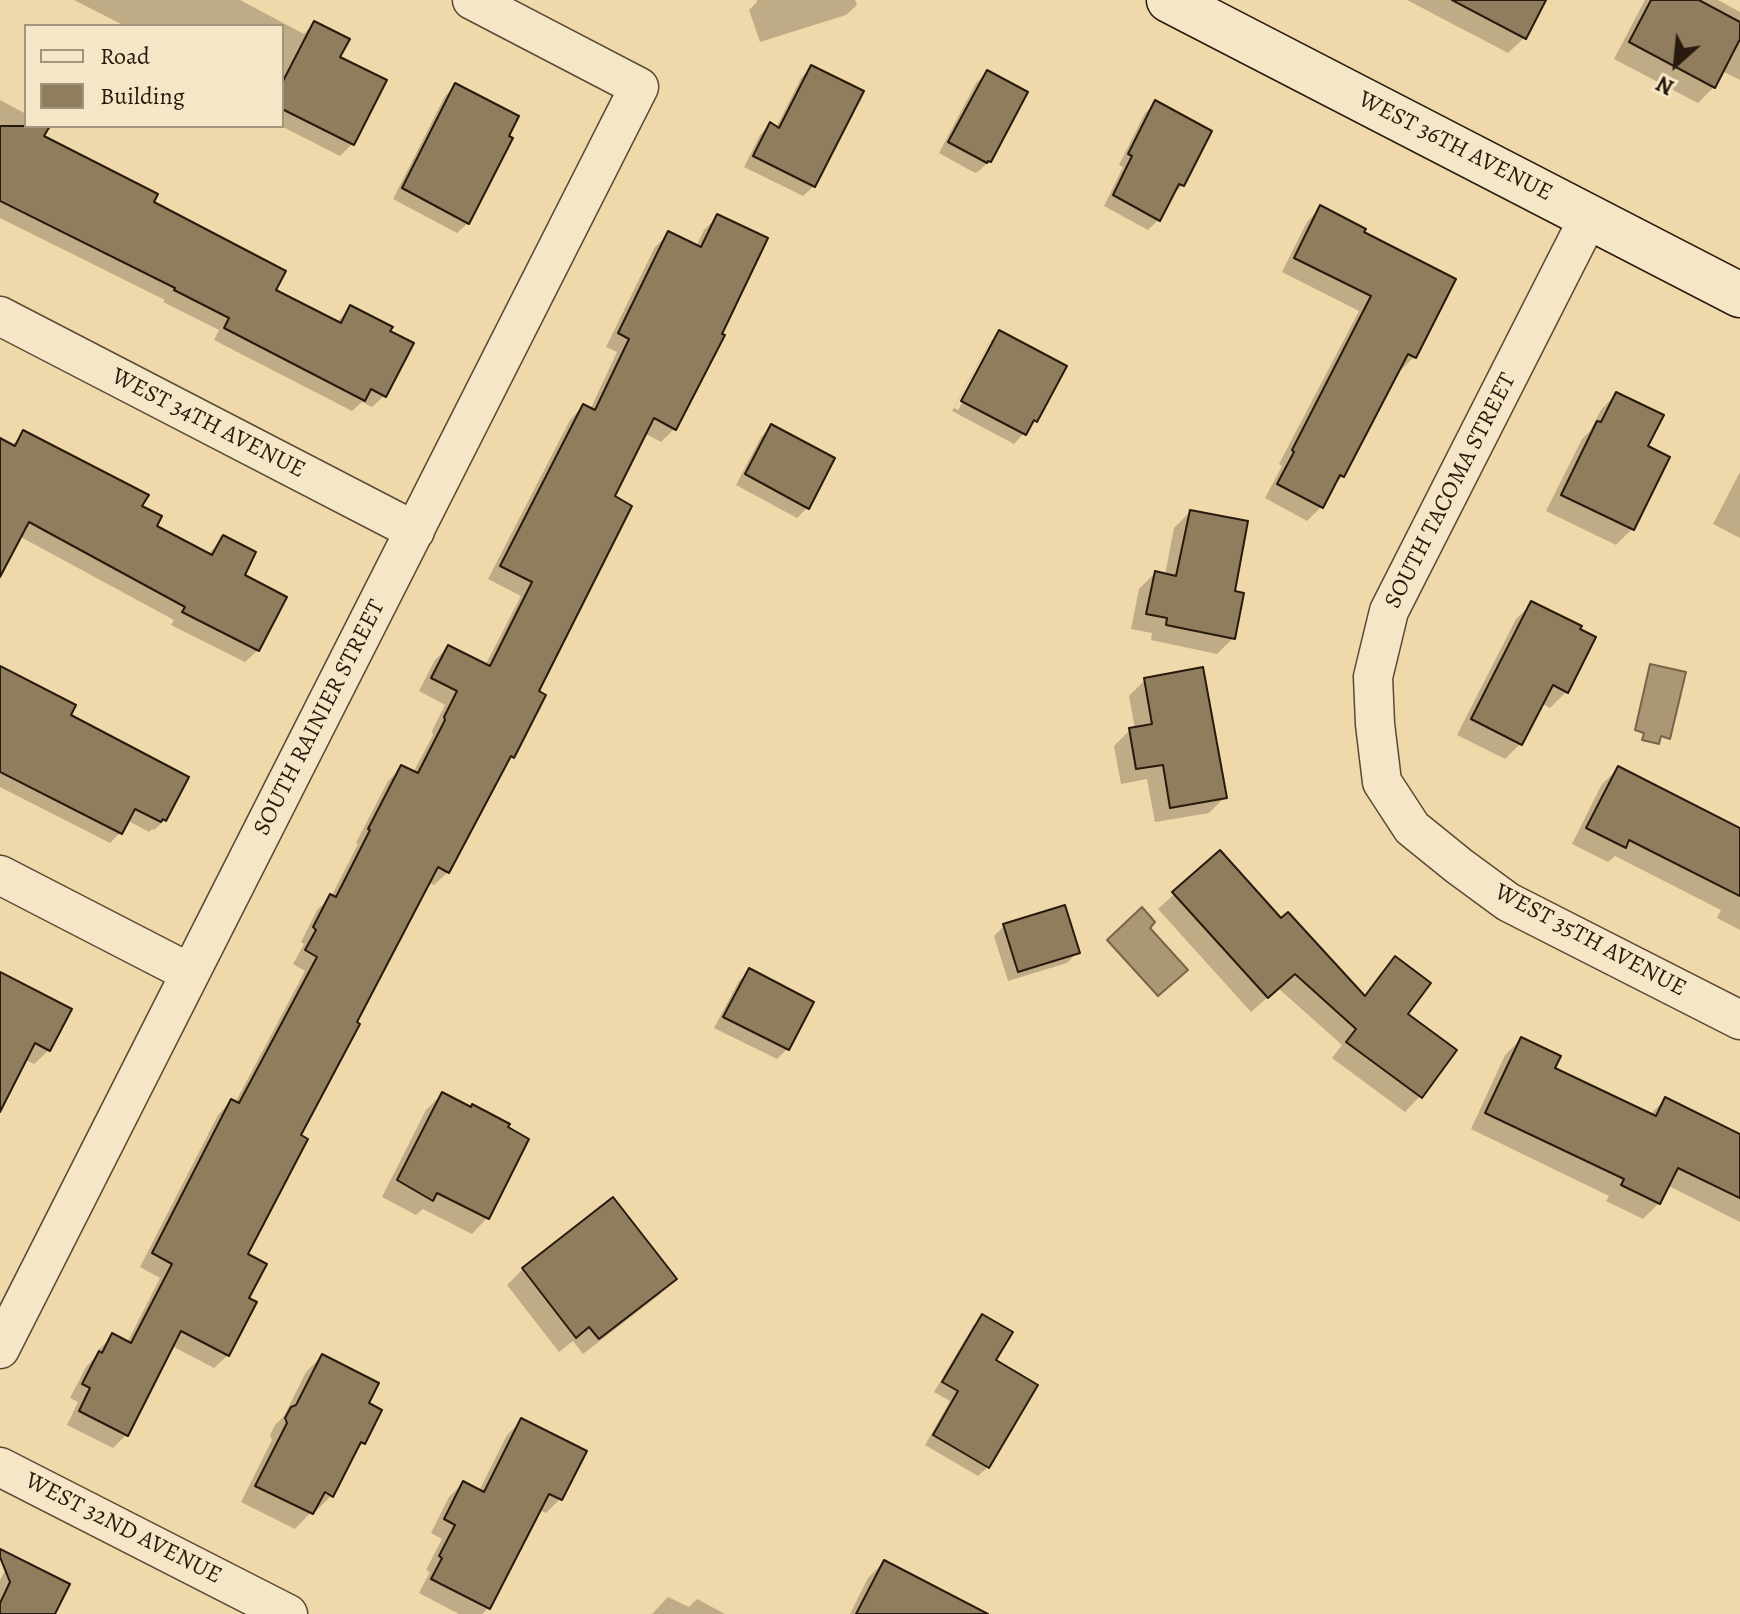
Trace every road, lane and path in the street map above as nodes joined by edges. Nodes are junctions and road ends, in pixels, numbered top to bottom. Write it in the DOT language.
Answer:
graph roads {
  1 [pos="472,0"];
  2 [pos="1169,0"];
  3 [pos="1589,217"];
  4 [pos="1740,295"];
  5 [pos="0,316"];
  6 [pos="415,531"];
  7 [pos="1382,782"];
  8 [pos="0,875"];
  9 [pos="190,973"];
  10 [pos="1740,1020"];
  11 [pos="0,1349"];
  12 [pos="0,1467"];
  13 [pos="288,1614"];
  1 -- 6 [label="street, SOUTH RAINIER STREET"];
  2 -- 3 [label="street, WEST 36TH AVENUE"];
  3 -- 4 [label="street, WEST 36TH AVENUE"];
  3 -- 7 [label="street, SOUTH TACOMA STREET"];
  5 -- 6 [label="street, WEST 34TH AVENUE"];
  6 -- 9 [label="street, SOUTH RAINIER STREET"];
  7 -- 10 [label="street, WEST 35TH AVENUE"];
  8 -- 9 [label="street"];
  9 -- 11 [label="street, SOUTH RAINIER STREET"];
  12 -- 13 [label="street, WEST 32ND AVENUE"];
}
